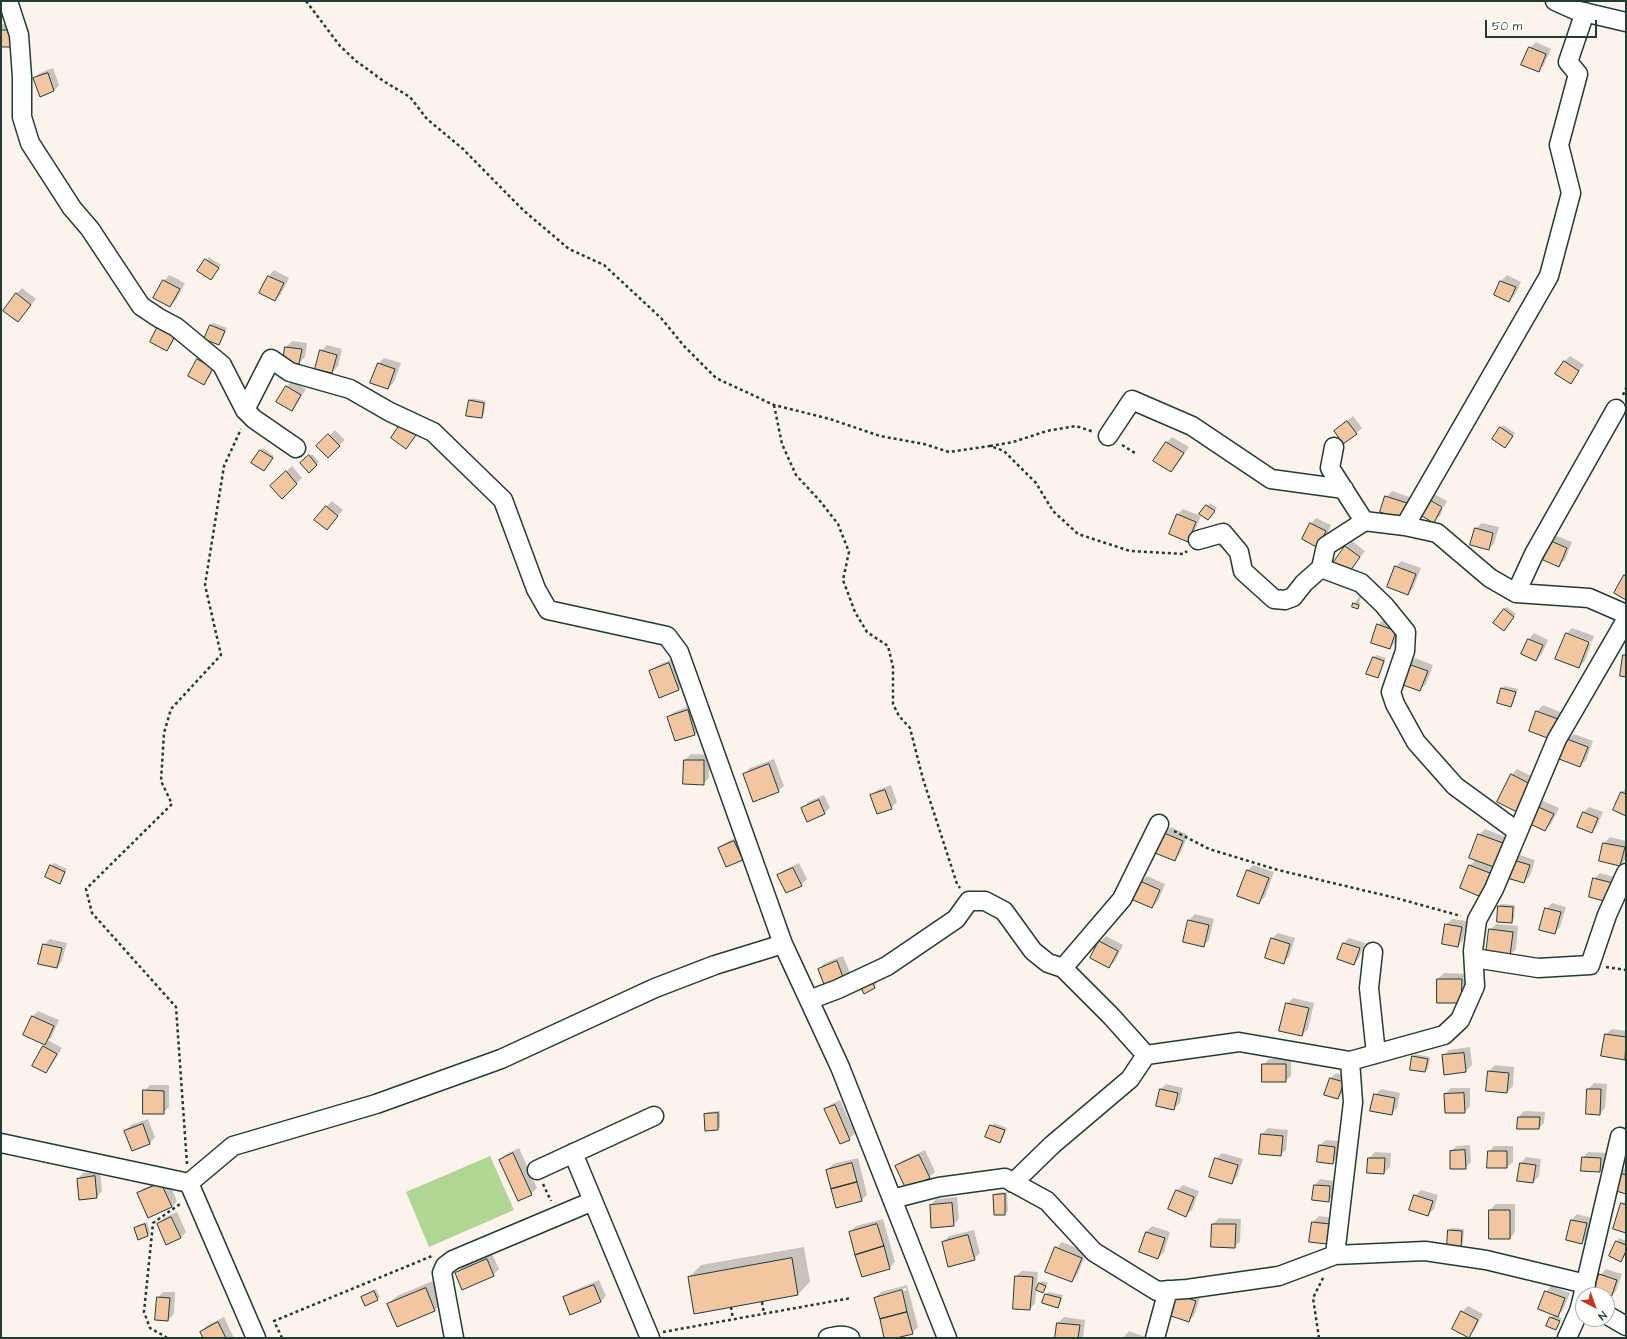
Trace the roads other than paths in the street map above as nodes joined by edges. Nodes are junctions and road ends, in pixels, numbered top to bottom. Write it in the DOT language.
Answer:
graph roads {
  1 [pos="8,1"];
  2 [pos="1555,1"];
  3 [pos="1585,12"];
  4 [pos="1626,22"];
  5 [pos="1616,409"];
  6 [pos="245,410"];
  7 [pos="1108,436"];
  8 [pos="1334,447"];
  9 [pos="296,448"];
  10 [pos="1344,489"];
  11 [pos="1365,521"];
  12 [pos="1405,526"];
  13 [pos="1198,540"];
  14 [pos="1321,568"];
  15 [pos="1516,593"];
  16 [pos="1626,614"];
  17 [pos="1626,620"];
  18 [pos="1159,824"];
  19 [pos="1518,832"];
  20 [pos="1626,873"];
  21 [pos="783,944"];
  22 [pos="1373,952"];
  23 [pos="1474,958"];
  24 [pos="1063,968"];
  25 [pos="809,1000"];
  26 [pos="1376,1054"];
  27 [pos="1146,1055"];
  28 [pos="1350,1061"];
  29 [pos="654,1116"];
  30 [pos="1620,1137"];
  31 [pos="1,1143"];
  32 [pos="573,1153"];
  33 [pos="537,1170"];
  34 [pos="1013,1182"];
  35 [pos="188,1183"];
  36 [pos="892,1199"];
  37 [pos="593,1201"];
  38 [pos="1335,1255"];
  39 [pos="1585,1287"];
  40 [pos="1168,1290"];
  41 [pos="1575,1292"];
  42 [pos="1615,1320"];
  43 [pos="1575,1321"];
  44 [pos="1626,1326"];
  45 [pos="650,1336"];
  46 [pos="256,1338"];
  47 [pos="454,1338"];
  48 [pos="828,1338"];
  49 [pos="850,1338"];
  50 [pos="947,1338"];
  51 [pos="1155,1338"];
  52 [pos="1567,1338"];
  1 -- 6 [label="street"];
  2 -- 3 [label="street"];
  3 -- 4 [label="street"];
  3 -- 12 [label="street"];
  5 -- 15 [label="street"];
  6 -- 9 [label="street"];
  6 -- 21 [label="street"];
  7 -- 10 [label="street"];
  8 -- 10 [label="street"];
  10 -- 11 [label="street"];
  11 -- 12 [label="street"];
  11 -- 14 [label="street"];
  12 -- 15 [label="street"];
  13 -- 14 [label="street"];
  14 -- 19 [label="street"];
  15 -- 16 [label="street"];
  17 -- 19 [label="street"];
  18 -- 24 [label="street"];
  19 -- 23 [label="street"];
  20 -- 23 [label="street"];
  21 -- 25 [label="street"];
  21 -- 35 [label="street"];
  22 -- 26 [label="street"];
  23 -- 26 [label="street"];
  24 -- 25 [label="street"];
  24 -- 27 [label="street"];
  25 -- 36 [label="street"];
  26 -- 28 [label="street"];
  27 -- 28 [label="street"];
  27 -- 34 [label="street"];
  28 -- 38 [label="street"];
  29 -- 32 [label="street"];
  30 -- 39 [label="street"];
  31 -- 35 [label="street"];
  32 -- 33 [label="street"];
  32 -- 37 [label="street"];
  34 -- 36 [label="street"];
  34 -- 40 [label="street"];
  35 -- 46 [label="street"];
  36 -- 50 [label="street"];
  37 -- 45 [label="street"];
  37 -- 47 [label="street"];
  38 -- 40 [label="street"];
  38 -- 41 [label="street"];
  40 -- 51 [label="street"];
  42 -- 44 [label="street"];
  43 -- 52 [label="street"];
  48 -- 49 [label="street"];
}
